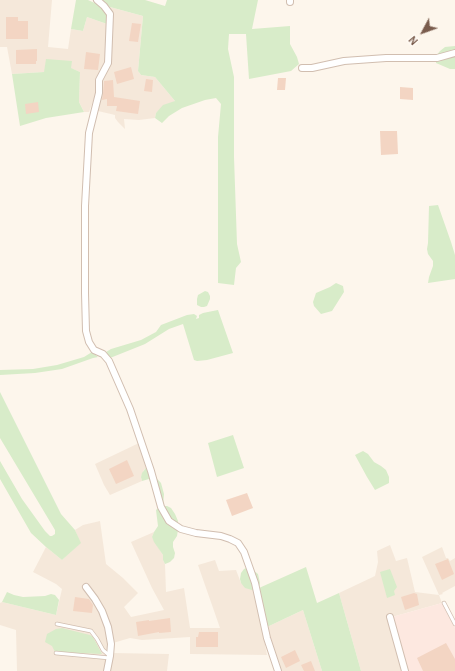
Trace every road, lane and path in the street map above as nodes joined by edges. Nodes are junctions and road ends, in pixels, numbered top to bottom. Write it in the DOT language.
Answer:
graph roads {
  1 [pos="97,0"];
  2 [pos="455,53"];
  3 [pos="302,68"];
  4 [pos="86,587"];
  5 [pos="444,602"];
  6 [pos="390,617"];
  7 [pos="57,624"];
  8 [pos="455,624"];
  9 [pos="56,653"];
  10 [pos="110,657"];
  11 [pos="107,671"];
  12 [pos="278,671"];
  13 [pos="405,671"];
  1 -- 12 [label="street"];
  2 -- 3 [label="street"];
  4 -- 10 [label="street"];
  5 -- 8 [label="lane"];
  6 -- 13 [label="street"];
  7 -- 10 [label="lane"];
  9 -- 10 [label="lane"];
  10 -- 11 [label="street"];
}
